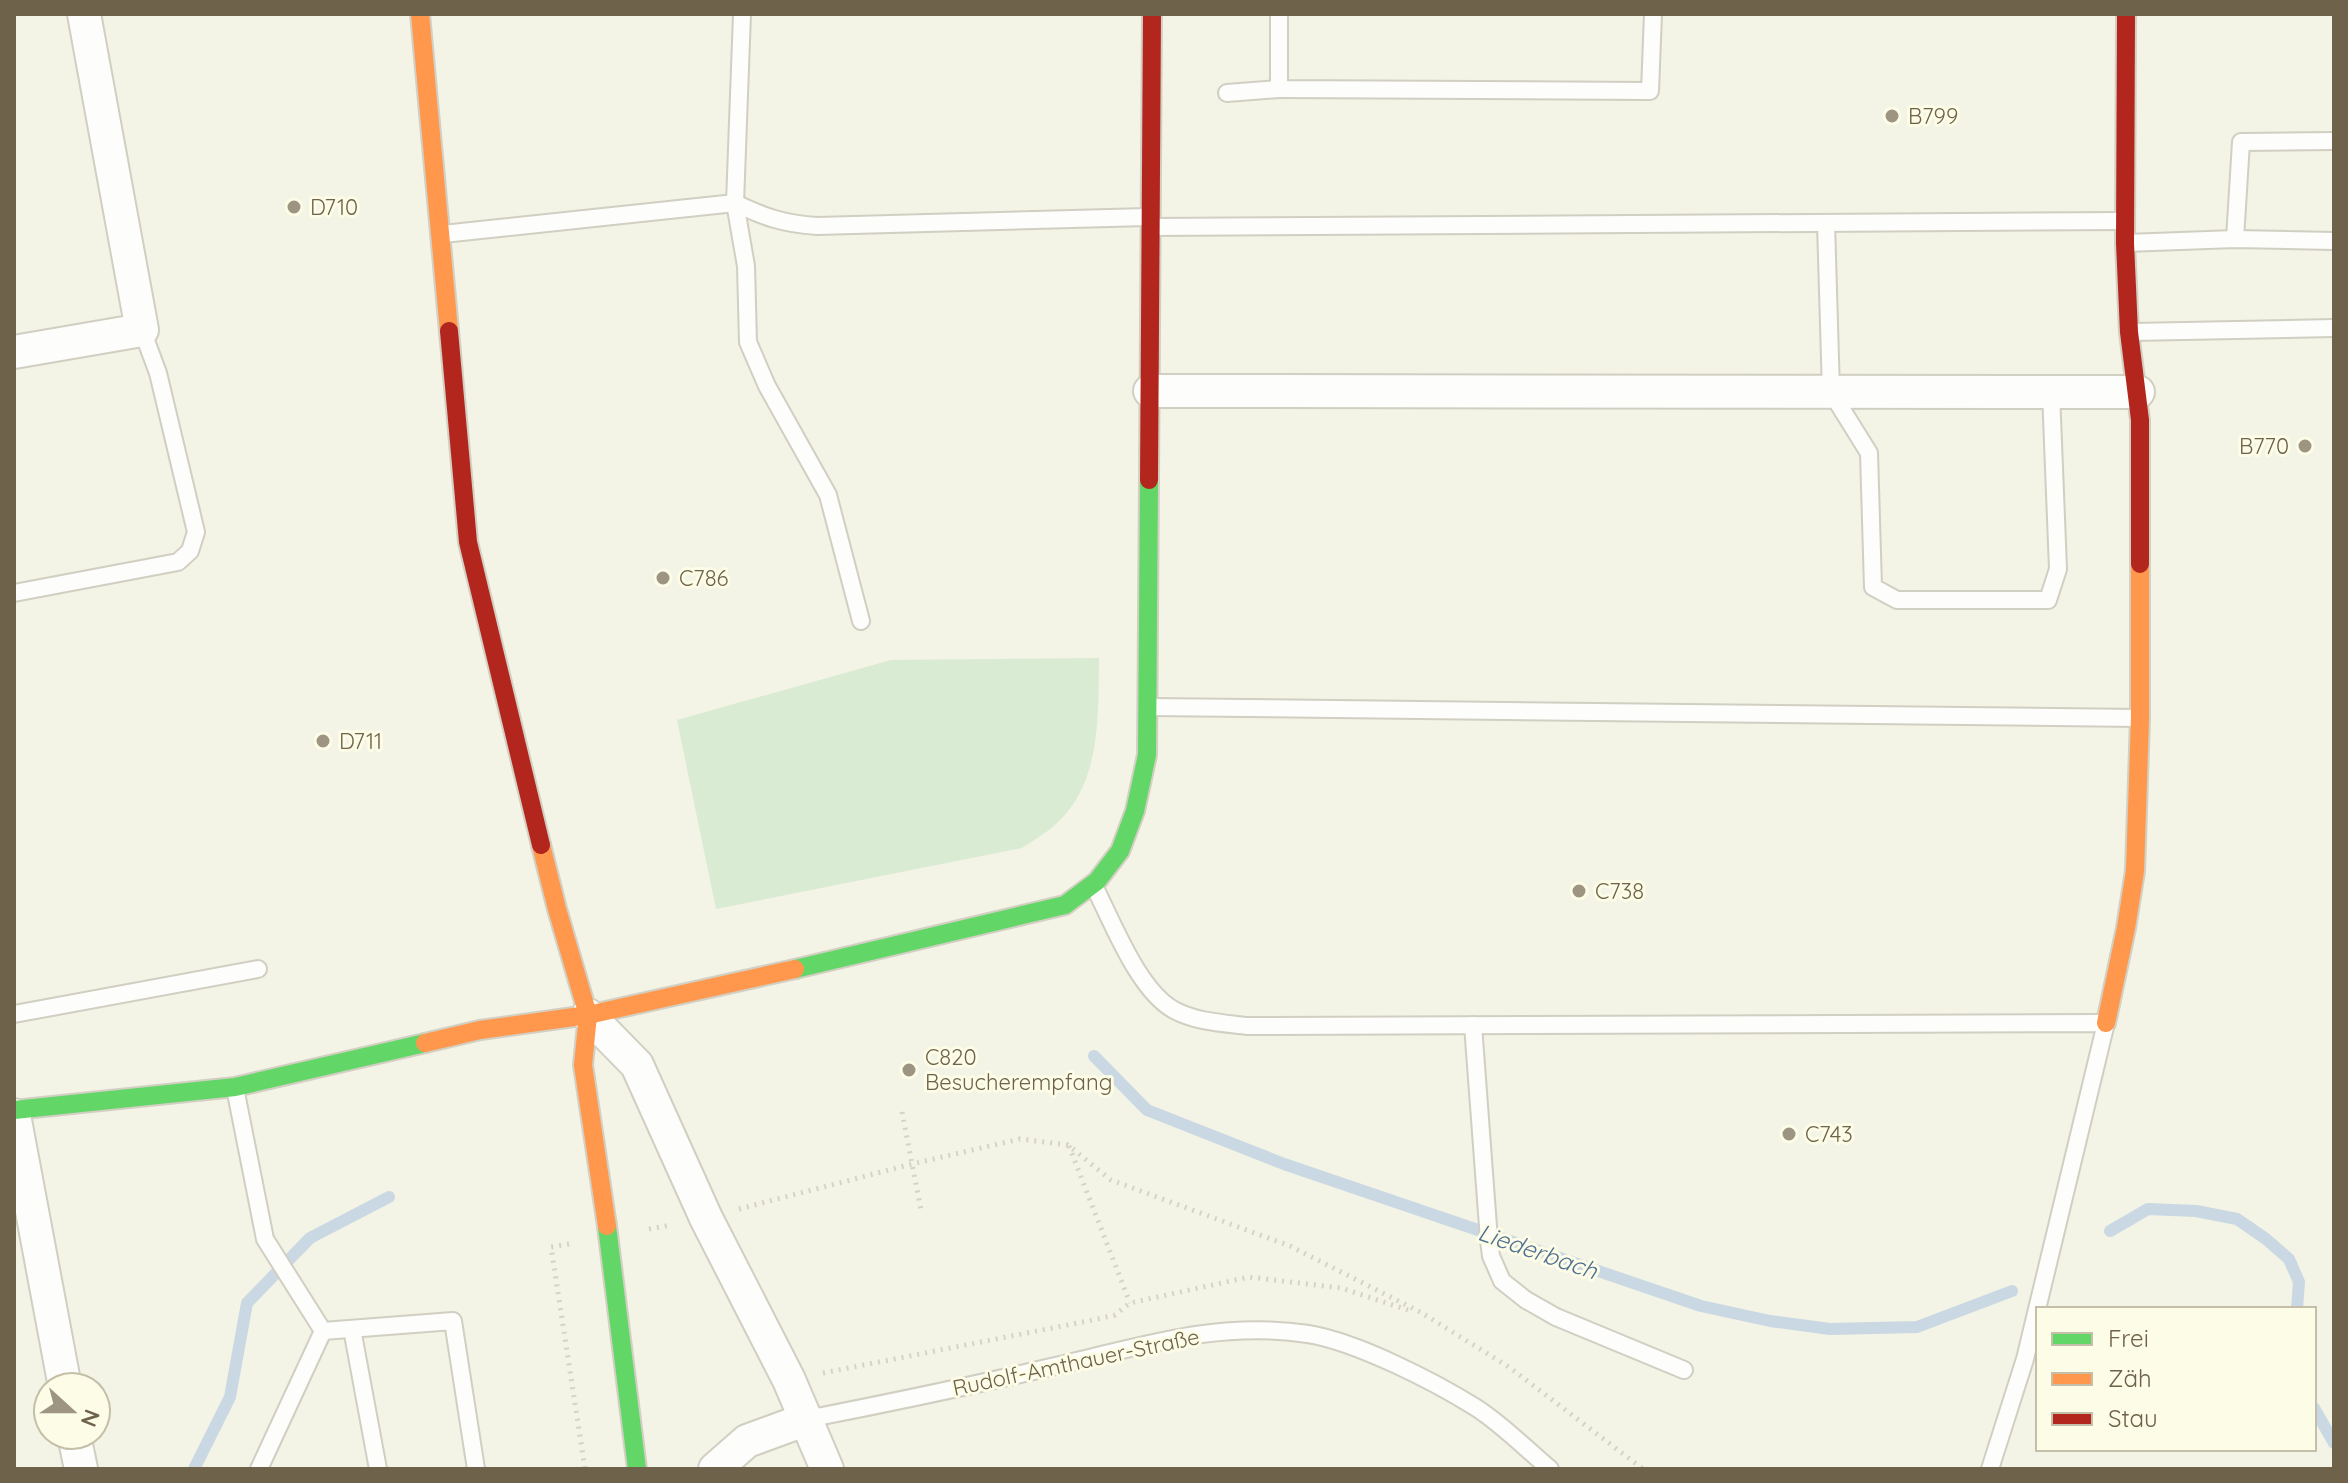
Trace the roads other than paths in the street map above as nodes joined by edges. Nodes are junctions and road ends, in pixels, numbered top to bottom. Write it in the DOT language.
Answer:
graph roads {
  1 [pos="84,14"];
  2 [pos="420,14"];
  3 [pos="742,14"];
  4 [pos="1152,14"];
  5 [pos="1279,14"];
  6 [pos="1653,14"];
  7 [pos="2126,14"];
  8 [pos="1279,89"];
  9 [pos="1227,93"];
  10 [pos="2334,141"];
  11 [pos="735,203"];
  12 [pos="2126,221"];
  13 [pos="1149,222"];
  14 [pos="1826,223"];
  15 [pos="441,235"];
  16 [pos="2235,239"];
  17 [pos="2334,241"];
  18 [pos="2125,243"];
  19 [pos="2334,328"];
  20 [pos="142,330"];
  21 [pos="2129,332"];
  22 [pos="14,352"];
  23 [pos="1150,391"];
  24 [pos="1831,392"];
  25 [pos="2051,392"];
  26 [pos="2138,392"];
  27 [pos="14,593"];
  28 [pos="861,621"];
  29 [pos="1148,707"];
  30 [pos="2140,718"];
  31 [pos="1093,885"];
  32 [pos="258,969"];
  33 [pos="14,1014"];
  34 [pos="588,1015"];
  35 [pos="2106,1023"];
  36 [pos="1473,1025"];
  37 [pos="235,1087"];
  38 [pos="14,1113"];
  39 [pos="2038,1307"];
  40 [pos="2036,1313"];
  41 [pos="352,1329"];
  42 [pos="323,1331"];
  43 [pos="1684,1370"];
  44 [pos="62,1371"];
  45 [pos="807,1419"];
  46 [pos="259,1469"];
  47 [pos="378,1469"];
  48 [pos="476,1469"];
  49 [pos="637,1469"];
  50 [pos="715,1469"];
  51 [pos="827,1469"];
  52 [pos="1550,1469"];
  53 [pos="1990,1469"];
  1 -- 20 [label="street"];
  2 -- 15 [label="street"];
  3 -- 11 [label="lane"];
  4 -- 13 [label="street"];
  5 -- 8 [label="lane"];
  6 -- 8 [label="lane"];
  7 -- 12 [label="street"];
  8 -- 9 [label="lane"];
  10 -- 16 [label="lane"];
  11 -- 13 [label="lane"];
  11 -- 15 [label="lane"];
  11 -- 28 [label="lane"];
  12 -- 14 [label="lane"];
  12 -- 18 [label="street"];
  13 -- 14 [label="lane"];
  13 -- 23 [label="street"];
  14 -- 24 [label="lane"];
  15 -- 34 [label="street"];
  16 -- 17 [label="lane"];
  16 -- 18 [label="lane"];
  18 -- 21 [label="street"];
  19 -- 21 [label="lane"];
  20 -- 22 [label="street"];
  20 -- 27 [label="lane"];
  21 -- 26 [label="street"];
  23 -- 24 [label="street"];
  23 -- 29 [label="street"];
  24 -- 25 [label="street"];
  24 -- 25 [label="lane"];
  25 -- 26 [label="street"];
  26 -- 30 [label="street"];
  29 -- 30 [label="lane"];
  29 -- 31 [label="street"];
  30 -- 35 [label="street"];
  31 -- 34 [label="street"];
  31 -- 36 [label="lane"];
  32 -- 33 [label="lane"];
  34 -- 37 [label="street"];
  34 -- 45 [label="street"];
  34 -- 49 [label="street"];
  35 -- 36 [label="lane"];
  35 -- 39 [label="lane"];
  36 -- 43 [label="lane"];
  37 -- 38 [label="street"];
  37 -- 42 [label="lane"];
  38 -- 44 [label="street"];
  40 -- 53 [label="lane"];
  41 -- 42 [label="lane"];
  41 -- 47 [label="lane"];
  41 -- 48 [label="lane"];
  42 -- 46 [label="lane"];
  45 -- 50 [label="street"];
  45 -- 51 [label="street"];
  45 -- 52 [label="lane, Rudolf-Amthauer-Straße"];
}
